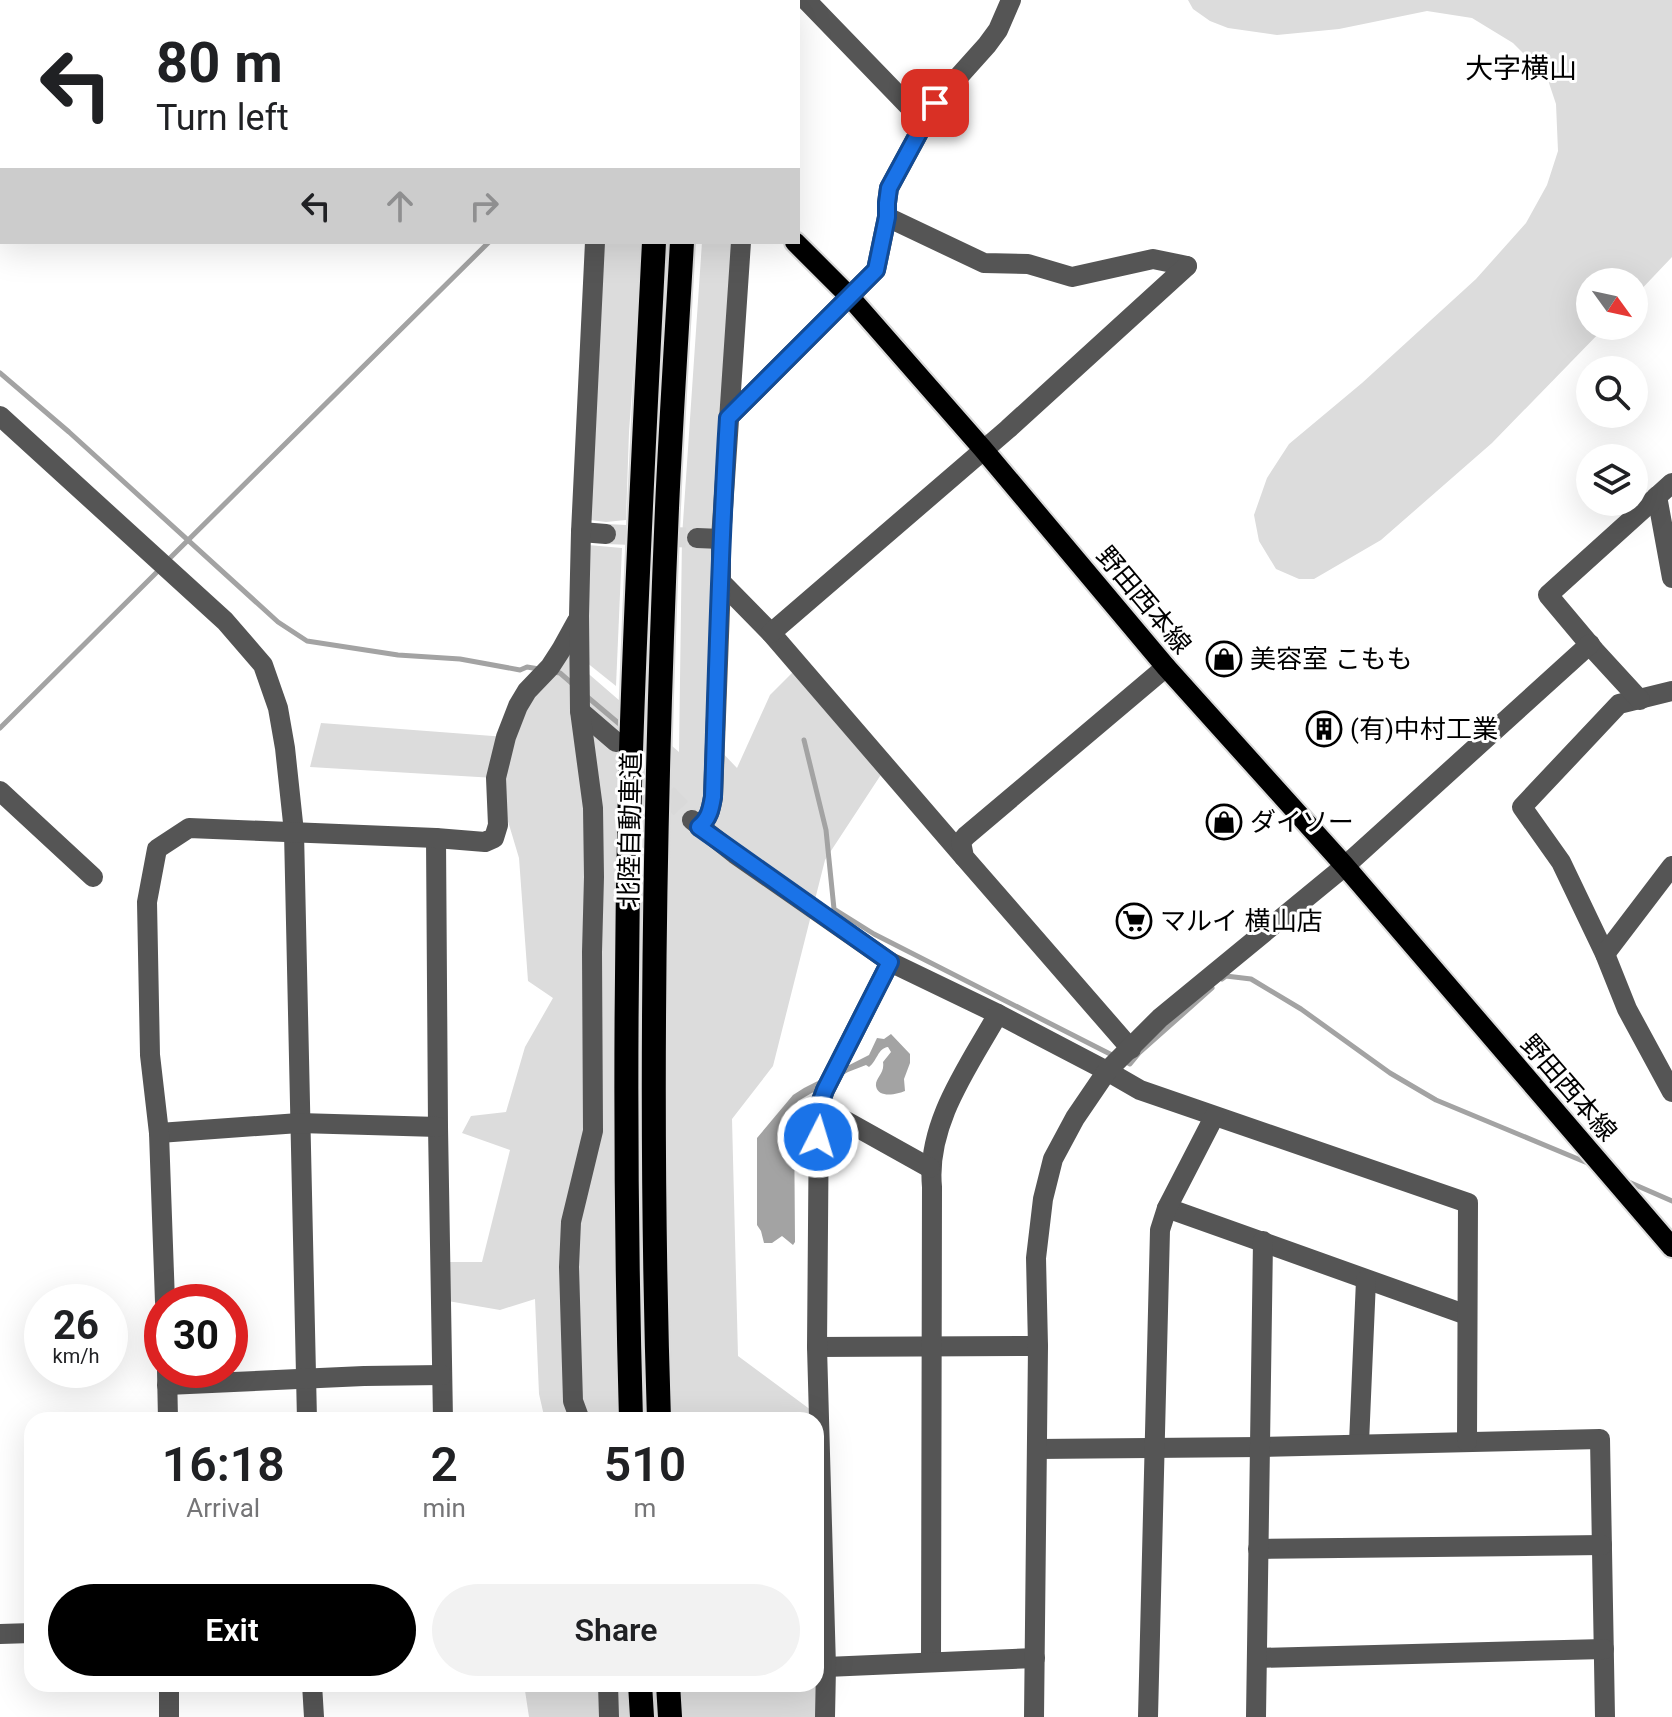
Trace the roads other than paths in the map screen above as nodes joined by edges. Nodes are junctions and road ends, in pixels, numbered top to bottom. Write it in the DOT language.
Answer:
graph roads {
  1 [pos="806,0"];
  2 [pos="1011,0"];
  3 [pos="925,123"];
  4 [pos="887,217"];
  5 [pos="595,244"];
  6 [pos="654,244"];
  7 [pos="682,244"];
  8 [pos="741,244"];
  9 [pos="797,244"];
  10 [pos="849,296"];
  11 [pos="0,416"];
  12 [pos="728,418"];
  13 [pos="983,449"];
  14 [pos="1665,490"];
  15 [pos="581,532"];
  16 [pos="606,534"];
  17 [pos="697,538"];
  18 [pos="721,539"];
  19 [pos="1672,578"];
  20 [pos="721,582"];
  21 [pos="579,616"];
  22 [pos="771,633"];
  23 [pos="1590,644"];
  24 [pos="1166,667"];
  25 [pos="1672,691"];
  26 [pos="1640,700"];
  27 [pos="580,707"];
  28 [pos="616,742"];
  29 [pos="0,791"];
  30 [pos="294,832"];
  31 [pos="436,838"];
  32 [pos="964,857"];
  33 [pos="1345,866"];
  34 [pos="1672,866"];
  35 [pos="93,877"];
  36 [pos="1605,954"];
  37 [pos="890,962"];
  38 [pos="998,1014"];
  39 [pos="1129,1051"];
  40 [pos="1109,1069"];
  41 [pos="1672,1092"];
  42 [pos="819,1106"];
  43 [pos="1214,1117"];
  44 [pos="299,1123"];
  45 [pos="438,1127"];
  46 [pos="159,1133"];
  47 [pos="930,1168"];
  48 [pos="1167,1208"];
  49 [pos="1263,1241"];
  50 [pos="1672,1247"];
  51 [pos="1366,1280"];
  52 [pos="164,1284"];
  53 [pos="1467,1315"];
  54 [pos="931,1346"];
  55 [pos="1038,1346"];
  56 [pos="817,1347"];
  57 [pos="442,1375"];
  58 [pos="248,1379"];
  59 [pos="306,1380"];
  60 [pos="167,1388"];
  61 [pos="168,1412"];
  62 [pos="307,1412"];
  63 [pos="443,1412"];
  64 [pos="577,1412"];
  65 [pos="631,1412"];
  66 [pos="659,1412"];
  67 [pos="819,1412"];
  68 [pos="1467,1442"];
  69 [pos="1359,1443"];
  70 [pos="1260,1447"];
  71 [pos="1154,1448"];
  72 [pos="1037,1449"];
  73 [pos="1602,1545"];
  74 [pos="1258,1549"];
  75 [pos="824,1596"];
  76 [pos="24,1633"];
  77 [pos="0,1634"];
  78 [pos="1604,1649"];
  79 [pos="1035,1658"];
  80 [pos="1257,1658"];
  81 [pos="931,1662"];
  82 [pos="826,1667"];
  83 [pos="169,1692"];
  84 [pos="312,1692"];
  85 [pos="608,1692"];
  86 [pos="640,1692"];
  87 [pos="668,1692"];
  88 [pos="169,1717"];
  89 [pos="314,1717"];
  90 [pos="609,1717"];
  91 [pos="642,1717"];
  92 [pos="670,1717"];
  93 [pos="825,1717"];
  94 [pos="1034,1717"];
  95 [pos="1148,1717"];
  96 [pos="1256,1717"];
  97 [pos="1605,1717"];
  1 -- 3 [label="street"];
  2 -- 3 [label="street"];
  3 -- 4 [label="street"];
  4 -- 10 [label="street"];
  4 -- 13 [label="street"];
  5 -- 15 [label="street"];
  6 -- 65 [label="highway, 北陸自動車道"];
  7 -- 66 [label="highway, 北陸自動車道"];
  8 -- 12 [label="street"];
  9 -- 10 [label="main road, 野田西本線"];
  10 -- 12 [label="street"];
  10 -- 13 [label="main road, 野田西本線"];
  11 -- 30 [label="street"];
  12 -- 18 [label="street"];
  13 -- 22 [label="street"];
  13 -- 24 [label="main road, 野田西本線"];
  14 -- 19 [label="street"];
  14 -- 23 [label="street"];
  15 -- 16 [label="street"];
  15 -- 21 [label="street"];
  17 -- 18 [label="street"];
  18 -- 20 [label="street"];
  20 -- 22 [label="street"];
  20 -- 37 [label="street"];
  21 -- 27 [label="street"];
  21 -- 31 [label="street"];
  22 -- 32 [label="street"];
  23 -- 26 [label="street"];
  23 -- 33 [label="street"];
  24 -- 32 [label="street"];
  24 -- 33 [label="main road, 野田西本線"];
  25 -- 26 [label="street"];
  26 -- 36 [label="street"];
  27 -- 28 [label="street"];
  27 -- 64 [label="street"];
  29 -- 35 [label="street"];
  30 -- 31 [label="street"];
  30 -- 44 [label="street"];
  30 -- 46 [label="street"];
  31 -- 45 [label="street"];
  32 -- 39 [label="street"];
  33 -- 39 [label="street"];
  33 -- 50 [label="main road, 野田西本線"];
  34 -- 36 [label="street"];
  36 -- 41 [label="street"];
  37 -- 38 [label="street"];
  37 -- 42 [label="street"];
  38 -- 40 [label="street"];
  38 -- 47 [label="street"];
  39 -- 40 [label="street"];
  40 -- 43 [label="street"];
  40 -- 55 [label="street"];
  42 -- 47 [label="street"];
  42 -- 56 [label="street"];
  43 -- 48 [label="street"];
  43 -- 53 [label="street"];
  44 -- 45 [label="street"];
  44 -- 46 [label="street"];
  44 -- 59 [label="street"];
  45 -- 57 [label="street"];
  46 -- 52 [label="street"];
  47 -- 54 [label="street"];
  48 -- 49 [label="street"];
  48 -- 71 [label="street"];
  49 -- 51 [label="street"];
  49 -- 70 [label="street"];
  51 -- 53 [label="street"];
  51 -- 69 [label="street"];
  53 -- 68 [label="street"];
  54 -- 55 [label="street"];
  54 -- 56 [label="street"];
  54 -- 81 [label="street"];
  55 -- 72 [label="street"];
  56 -- 67 [label="street"];
  57 -- 59 [label="street"];
  57 -- 63 [label="street"];
  58 -- 59 [label="street"];
  59 -- 62 [label="street"];
  60 -- 61 [label="street"];
  68 -- 69 [label="street"];
  68 -- 73 [label="street"];
  69 -- 70 [label="street"];
  70 -- 71 [label="street"];
  70 -- 74 [label="street"];
  71 -- 72 [label="street"];
  71 -- 95 [label="street"];
  72 -- 79 [label="street"];
  73 -- 74 [label="street"];
  73 -- 78 [label="street"];
  74 -- 80 [label="street"];
  75 -- 82 [label="street"];
  76 -- 77 [label="street"];
  78 -- 80 [label="street"];
  78 -- 97 [label="street"];
  79 -- 81 [label="street"];
  79 -- 94 [label="street"];
  80 -- 96 [label="street"];
  81 -- 82 [label="street"];
  82 -- 93 [label="street"];
  83 -- 88 [label="street"];
  84 -- 89 [label="street"];
  85 -- 90 [label="street"];
  86 -- 91 [label="highway"];
  87 -- 92 [label="highway"];
}
